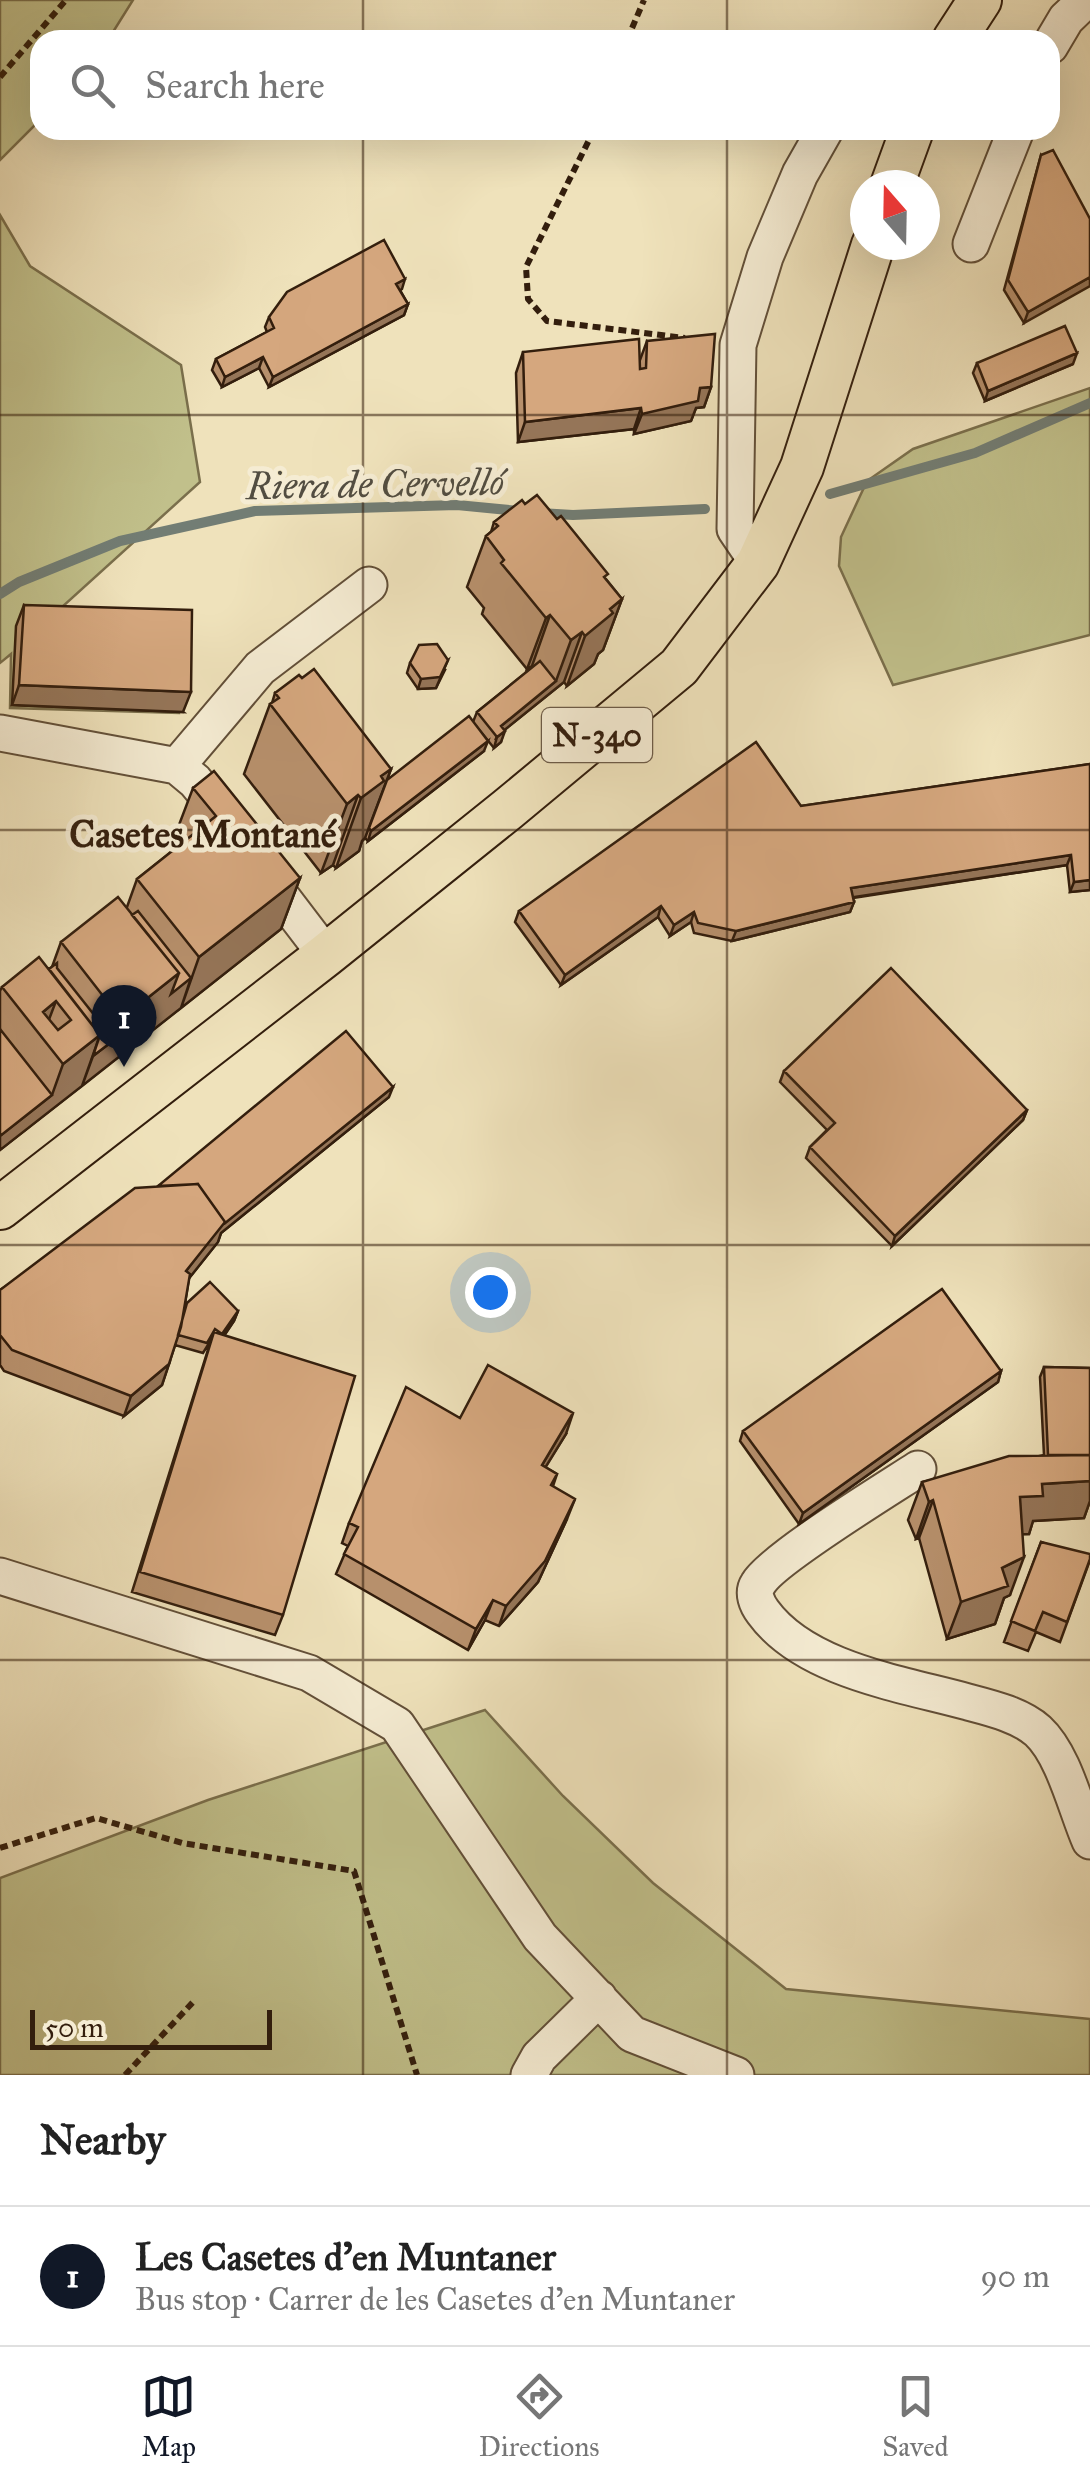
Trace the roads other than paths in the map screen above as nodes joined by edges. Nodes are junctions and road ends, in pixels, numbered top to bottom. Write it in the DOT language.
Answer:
graph roads {
  1 [pos="980,0"];
  2 [pos="1086,0"];
  3 [pos="960,30"];
  4 [pos="1059,30"];
  5 [pos="819,140"];
  6 [pos="908,140"];
  7 [pos="1012,140"];
  8 [pos="897,170"];
  9 [pos="971,244"];
  10 [pos="868,260"];
  11 [pos="758,564"];
  12 [pos="369,585"];
  13 [pos="0,733"];
  14 [pos="177,766"];
  15 [pos="326,955"];
  16 [pos="0,1208"];
  17 [pos="918,1469"];
  18 [pos="0,1576"];
  19 [pos="1090,1841"];
  20 [pos="599,1998"];
  21 [pos="529,2075"];
  22 [pos="736,2075"];
  1 -- 3 [label="main road"];
  2 -- 4 [label="street"];
  5 -- 11 [label="street"];
  6 -- 8 [label="main road"];
  7 -- 9 [label="street"];
  10 -- 11 [label="main road, N-340"];
  11 -- 15 [label="main road, N-340"];
  12 -- 14 [label="street"];
  13 -- 14 [label="street"];
  14 -- 15 [label="street"];
  15 -- 16 [label="main road, N-340"];
  17 -- 19 [label="street"];
  18 -- 20 [label="street"];
  20 -- 21 [label="street"];
  20 -- 22 [label="street"];
}
